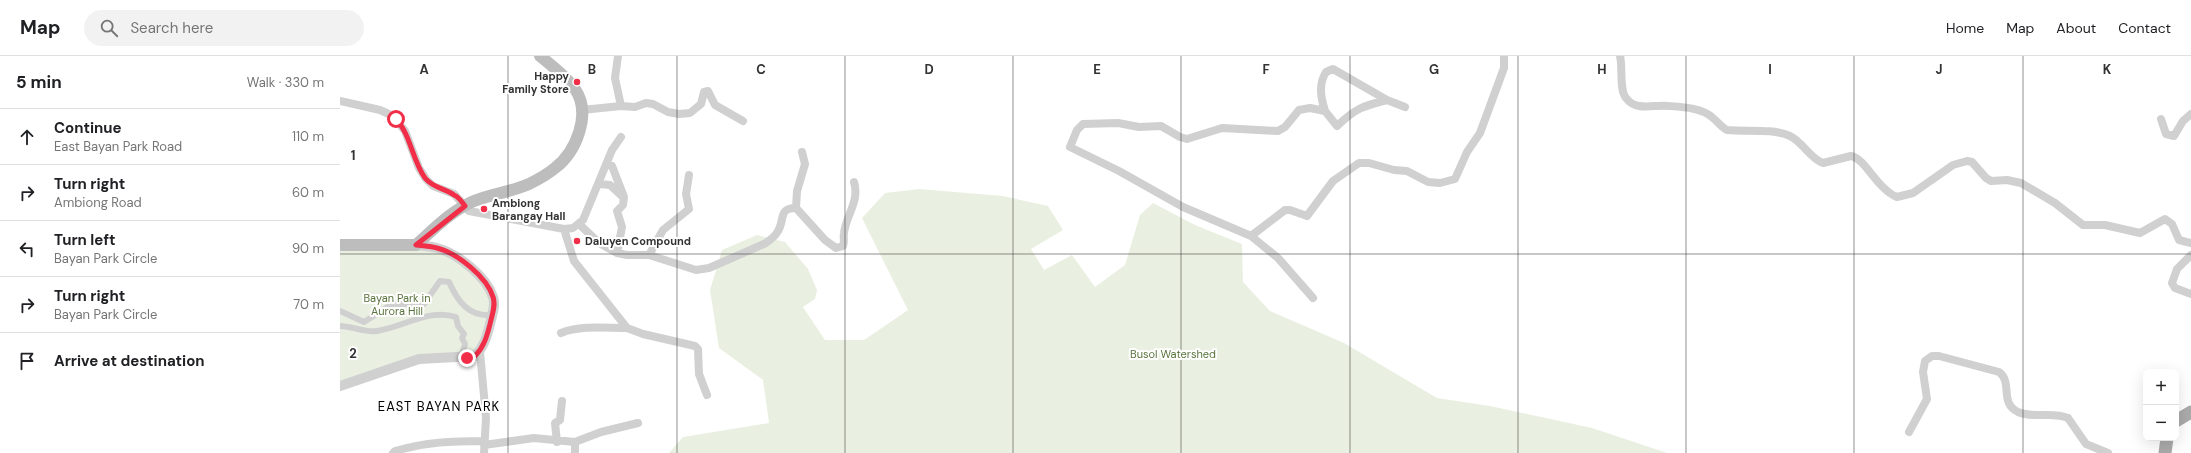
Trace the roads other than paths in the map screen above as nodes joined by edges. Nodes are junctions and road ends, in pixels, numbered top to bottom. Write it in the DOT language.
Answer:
graph roads {
  1 [pos="540,56"];
  2 [pos="618,56"];
  3 [pos="1504,56"];
  4 [pos="1620,56"];
  5 [pos="1387,100"];
  6 [pos="340,101"];
  7 [pos="621,106"];
  8 [pos="1405,107"];
  9 [pos="582,110"];
  10 [pos="1325,111"];
  11 [pos="2191,114"];
  12 [pos="2161,119"];
  13 [pos="743,121"];
  14 [pos="622,137"];
  15 [pos="802,152"];
  16 [pos="612,166"];
  17 [pos="689,175"];
  18 [pos="854,182"];
  19 [pos="601,184"];
  20 [pos="624,197"];
  21 [pos="465,206"];
  22 [pos="796,208"];
  23 [pos="578,224"];
  24 [pos="564,229"];
  25 [pos="1251,236"];
  26 [pos="2191,243"];
  27 [pos="340,245"];
  28 [pos="416,245"];
  29 [pos="617,253"];
  30 [pos="649,255"];
  31 [pos="2191,255"];
  32 [pos="2191,294"];
  33 [pos="1313,298"];
  34 [pos="340,311"];
  35 [pos="492,315"];
  36 [pos="340,326"];
  37 [pos="627,328"];
  38 [pos="561,333"];
  39 [pos="480,352"];
  40 [pos="461,359"];
  41 [pos="340,386"];
  42 [pos="707,395"];
  43 [pos="562,401"];
  44 [pos="2191,412"];
  45 [pos="2179,420"];
  46 [pos="638,423"];
  47 [pos="1909,432"];
  48 [pos="2167,441"];
  49 [pos="557,442"];
  50 [pos="575,442"];
  51 [pos="484,447"];
  52 [pos="393,453"];
  53 [pos="576,453"];
  54 [pos="2108,453"];
  55 [pos="2165,453"];
  1 -- 9 [label="main road"];
  2 -- 7 [label="street"];
  3 -- 25 [label="street"];
  4 -- 26 [label="street"];
  5 -- 8 [label="street"];
  5 -- 10 [label="street"];
  5 -- 10 [label="street"];
  6 -- 21 [label="street"];
  7 -- 9 [label="street"];
  7 -- 13 [label="street"];
  9 -- 21 [label="main road"];
  10 -- 25 [label="street"];
  11 -- 12 [label="street"];
  14 -- 23 [label="street"];
  15 -- 22 [label="street"];
  16 -- 20 [label="street"];
  17 -- 30 [label="street"];
  18 -- 22 [label="street"];
  19 -- 20 [label="street"];
  20 -- 29 [label="street"];
  21 -- 24 [label="street"];
  21 -- 28 [label="main road"];
  22 -- 30 [label="street"];
  23 -- 24 [label="street"];
  23 -- 29 [label="street"];
  24 -- 37 [label="street"];
  25 -- 33 [label="street"];
  27 -- 28 [label="main road"];
  28 -- 35 [label="street"];
  29 -- 30 [label="street"];
  31 -- 32 [label="street"];
  34 -- 35 [label="street"];
  35 -- 39 [label="street"];
  36 -- 40 [label="street"];
  37 -- 38 [label="street"];
  37 -- 42 [label="street"];
  39 -- 40 [label="street"];
  39 -- 51 [label="street"];
  40 -- 41 [label="street"];
  43 -- 49 [label="street"];
  44 -- 45 [label="main road"];
  46 -- 50 [label="street"];
  47 -- 54 [label="street"];
  48 -- 55 [label="main road"];
  49 -- 50 [label="street"];
  49 -- 51 [label="street"];
  50 -- 53 [label="street"];
  51 -- 52 [label="street"];
}
